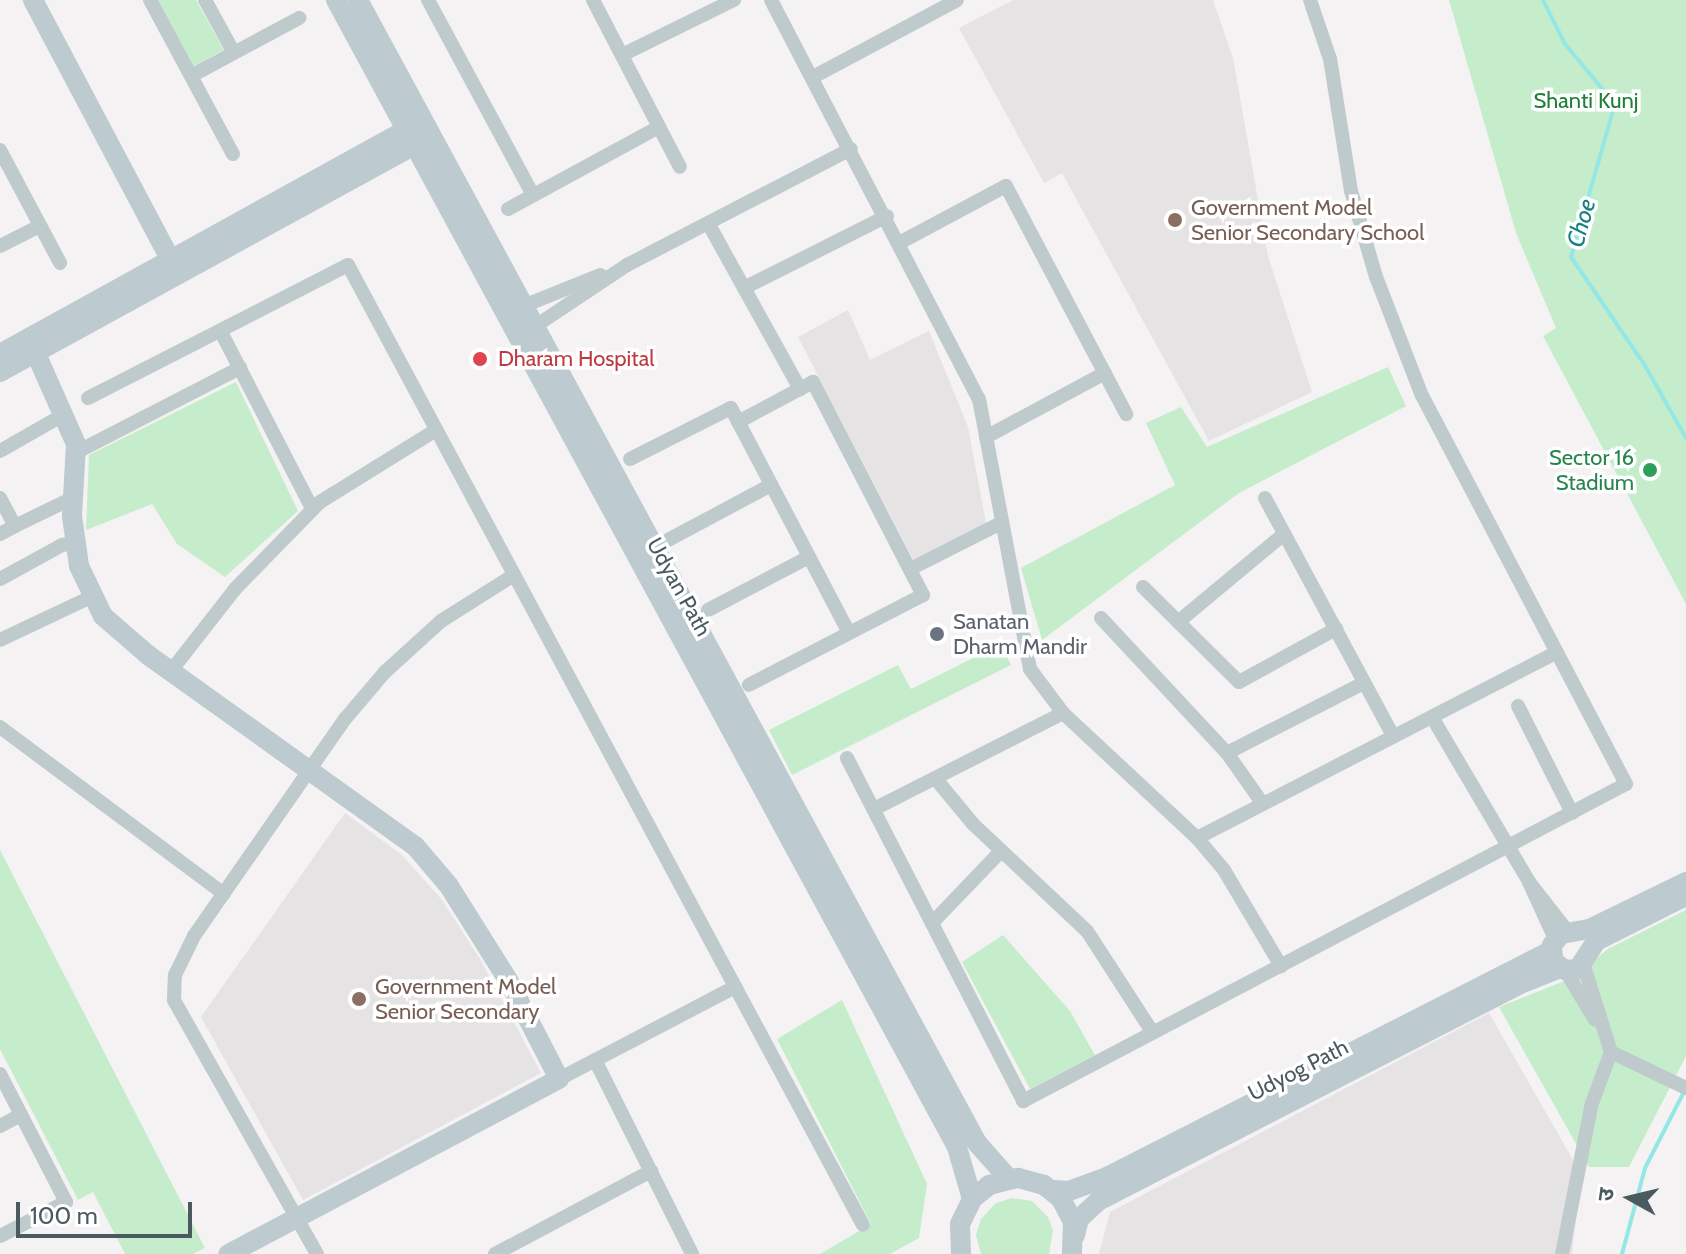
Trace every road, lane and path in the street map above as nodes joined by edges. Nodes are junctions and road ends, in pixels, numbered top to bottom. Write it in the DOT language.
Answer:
graph roads {
  1 [pos="33,0"];
  2 [pos="150,0"];
  3 [pos="205,0"];
  4 [pos="336,0"];
  5 [pos="358,0"];
  6 [pos="428,0"];
  7 [pos="593,0"];
  8 [pos="734,0"];
  9 [pos="771,0"];
  10 [pos="957,0"];
  11 [pos="1310,0"];
  12 [pos="299,18"];
  13 [pos="234,53"];
  14 [pos="622,55"];
  15 [pos="191,76"];
  16 [pos="813,77"];
  17 [pos="395,110"];
  18 [pos="430,127"];
  19 [pos="659,127"];
  20 [pos="410,138"];
  21 [pos="851,149"];
  22 [pos="0,150"];
  23 [pos="233,154"];
  24 [pos="376,156"];
  25 [pos="680,167"];
  26 [pos="426,168"];
  27 [pos="533,195"];
  28 [pos="508,209"];
  29 [pos="887,216"];
  30 [pos="708,223"];
  31 [pos="40,226"];
  32 [pos="901,242"];
  33 [pos="0,246"];
  34 [pos="60,263"];
  35 [pos="627,265"];
  36 [pos="175,267"];
  37 [pos="744,288"];
  38 [pos="512,310"];
  39 [pos="221,332"];
  40 [pos="524,332"];
  41 [pos="33,345"];
  42 [pos="0,354"];
  43 [pos="240,368"];
  44 [pos="0,372"];
  45 [pos="1105,373"];
  46 [pos="800,389"];
  47 [pos="88,398"];
  48 [pos="1126,414"];
  49 [pos="63,415"];
  50 [pos="738,422"];
  51 [pos="436,430"];
  52 [pos="986,437"];
  53 [pos="0,451"];
  54 [pos="75,453"];
  55 [pos="630,459"];
  56 [pos="771,485"];
  57 [pos="0,498"];
  58 [pos="73,498"];
  59 [pos="1265,498"];
  60 [pos="313,510"];
  61 [pos="1001,523"];
  62 [pos="15,526"];
  63 [pos="0,534"];
  64 [pos="1284,534"];
  65 [pos="668,540"];
  66 [pos="76,543"];
  67 [pos="809,557"];
  68 [pos="910,569"];
  69 [pos="514,575"];
  70 [pos="0,579"];
  71 [pos="1143,587"];
  72 [pos="93,596"];
  73 [pos="708,610"];
  74 [pos="1101,618"];
  75 [pos="1178,622"];
  76 [pos="1336,629"];
  77 [pos="849,633"];
  78 [pos="0,640"];
  79 [pos="1557,652"];
  80 [pos="171,671"];
  81 [pos="1364,683"];
  82 [pos="749,685"];
  83 [pos="1518,706"];
  84 [pos="1063,713"];
  85 [pos="1432,717"];
  86 [pos="0,727"];
  87 [pos="1393,736"];
  88 [pos="1227,753"];
  89 [pos="847,758"];
  90 [pos="310,771"];
  91 [pos="935,778"];
  92 [pos="1263,804"];
  93 [pos="874,809"];
  94 [pos="1572,813"];
  95 [pos="1197,838"];
  96 [pos="1510,846"];
  97 [pos="1001,851"];
  98 [pos="1686,882"];
  99 [pos="224,894"];
  100 [pos="1686,896"];
  101 [pos="932,923"];
  102 [pos="1568,952"];
  103 [pos="1281,966"];
  104 [pos="735,987"];
  105 [pos="1153,1033"];
  106 [pos="1609,1046"];
  107 [pos="595,1060"];
  108 [pos="0,1074"];
  109 [pos="559,1079"];
  110 [pos="1686,1088"];
  111 [pos="21,1115"];
  112 [pos="0,1126"];
  113 [pos="651,1171"];
  114 [pos="1009,1179"];
  115 [pos="1052,1190"];
  116 [pos="972,1199"];
  117 [pos="298,1217"];
  118 [pos="863,1225"];
  119 [pos="0,1236"];
  120 [pos="1073,1244"];
  121 [pos="954,1250"];
  122 [pos="228,1254"];
  123 [pos="317,1254"];
  124 [pos="495,1254"];
  125 [pos="692,1254"];
  126 [pos="1562,1254"];
  1 -- 36 [label="main road"];
  2 -- 15 [label="street"];
  3 -- 13 [label="street"];
  4 -- 17 [label="main road, Udyan Path"];
  5 -- 18 [label="main road, Udyan Path"];
  6 -- 27 [label="street"];
  7 -- 14 [label="street"];
  8 -- 14 [label="street"];
  9 -- 16 [label="street"];
  10 -- 16 [label="street"];
  11 -- 79 [label="street"];
  12 -- 13 [label="street"];
  13 -- 15 [label="street"];
  14 -- 19 [label="street"];
  15 -- 23 [label="street"];
  16 -- 21 [label="street"];
  17 -- 20 [label="main road, Udyan Path"];
  17 -- 24 [label="main road"];
  18 -- 20 [label="main road"];
  18 -- 38 [label="main road, Udyan Path"];
  19 -- 25 [label="street"];
  19 -- 27 [label="street"];
  20 -- 24 [label="main road"];
  20 -- 26 [label="main road, Udyan Path"];
  21 -- 29 [label="street"];
  21 -- 30 [label="street"];
  22 -- 31 [label="street"];
  24 -- 26 [label="main road"];
  24 -- 36 [label="main road"];
  26 -- 38 [label="main road, Udyan Path"];
  27 -- 28 [label="street"];
  29 -- 32 [label="street"];
  29 -- 37 [label="street"];
  30 -- 35 [label="street"];
  30 -- 37 [label="street"];
  31 -- 33 [label="street"];
  31 -- 34 [label="street"];
  32 -- 45 [label="street"];
  32 -- 52 [label="street"];
  35 -- 38 [label="street"];
  35 -- 40 [label="street"];
  36 -- 41 [label="main road"];
  37 -- 46 [label="street"];
  38 -- 40 [label="main road, Udyan Path"];
  39 -- 43 [label="street"];
  39 -- 47 [label="street"];
  39 -- 51 [label="street"];
  40 -- 114 [label="main road, Udyan Path"];
  40 -- 116 [label="main road, Udyan Path"];
  41 -- 42 [label="main road"];
  41 -- 44 [label="main road"];
  41 -- 49 [label="main road"];
  43 -- 54 [label="street"];
  43 -- 60 [label="street"];
  45 -- 48 [label="street"];
  45 -- 52 [label="street"];
  46 -- 50 [label="street"];
  46 -- 68 [label="street"];
  49 -- 53 [label="street"];
  49 -- 54 [label="main road"];
  50 -- 55 [label="street"];
  50 -- 56 [label="street"];
  51 -- 60 [label="street"];
  51 -- 69 [label="street"];
  52 -- 61 [label="street"];
  54 -- 58 [label="main road"];
  56 -- 65 [label="street"];
  56 -- 67 [label="street"];
  57 -- 62 [label="street"];
  58 -- 62 [label="street"];
  58 -- 66 [label="main road"];
  59 -- 64 [label="street"];
  60 -- 80 [label="street"];
  61 -- 68 [label="street"];
  61 -- 84 [label="street"];
  62 -- 63 [label="street"];
  64 -- 75 [label="street"];
  64 -- 76 [label="street"];
  66 -- 70 [label="street"];
  66 -- 72 [label="main road"];
  67 -- 73 [label="street"];
  67 -- 77 [label="street"];
  68 -- 77 [label="street"];
  69 -- 90 [label="street"];
  69 -- 104 [label="street"];
  71 -- 75 [label="street"];
  72 -- 78 [label="street"];
  72 -- 80 [label="main road"];
  74 -- 88 [label="street"];
  75 -- 76 [label="street"];
  76 -- 81 [label="street"];
  77 -- 82 [label="street"];
  79 -- 85 [label="street"];
  79 -- 94 [label="street"];
  80 -- 90 [label="main road"];
  81 -- 87 [label="street"];
  81 -- 88 [label="street"];
  83 -- 94 [label="street"];
  84 -- 91 [label="street"];
  84 -- 95 [label="street"];
  85 -- 87 [label="street"];
  85 -- 96 [label="street"];
  86 -- 99 [label="street"];
  87 -- 92 [label="street"];
  88 -- 92 [label="street"];
  89 -- 93 [label="street"];
  90 -- 99 [label="street"];
  90 -- 109 [label="main road"];
  91 -- 93 [label="street"];
  91 -- 97 [label="street"];
  92 -- 95 [label="street"];
  93 -- 101 [label="street"];
  94 -- 96 [label="street"];
  95 -- 103 [label="street"];
  96 -- 102 [label="street"];
  96 -- 103 [label="street"];
  97 -- 101 [label="street"];
  97 -- 105 [label="street"];
  98 -- 102 [label="main road, Udyog Path"];
  99 -- 117 [label="street"];
  100 -- 102 [label="main road, Udyog Path"];
  101 -- 105 [label="street"];
  102 -- 106 [label="street"];
  102 -- 115 [label="main road, Udyog Path"];
  102 -- 120 [label="main road, Udyog Path"];
  103 -- 105 [label="street"];
  104 -- 107 [label="street"];
  104 -- 118 [label="street"];
  106 -- 110 [label="street"];
  106 -- 126 [label="street"];
  107 -- 109 [label="street"];
  107 -- 113 [label="street"];
  108 -- 111 [label="street"];
  109 -- 117 [label="main road"];
  111 -- 112 [label="street"];
  111 -- 119 [label="street"];
  113 -- 124 [label="street"];
  113 -- 125 [label="street"];
  114 -- 115 [label="main road"];
  114 -- 116 [label="main road"];
  115 -- 120 [label="main road"];
  116 -- 121 [label="main road"];
  117 -- 122 [label="main road"];
  117 -- 123 [label="street"];
}
